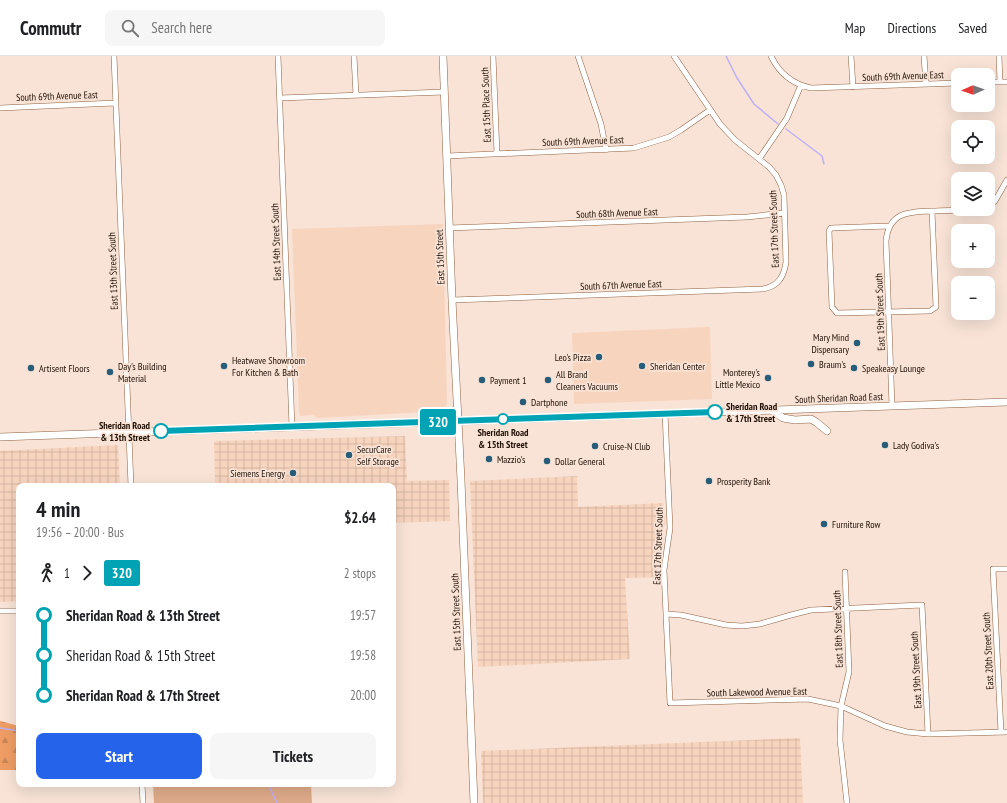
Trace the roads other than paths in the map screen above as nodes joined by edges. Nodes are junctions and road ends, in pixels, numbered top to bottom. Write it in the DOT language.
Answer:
graph roads {
  1 [pos="114,56"];
  2 [pos="278,56"];
  3 [pos="354,56"];
  4 [pos="443,56"];
  5 [pos="493,56"];
  6 [pos="578,56"];
  7 [pos="674,56"];
  8 [pos="770,56"];
  9 [pos="851,56"];
  10 [pos="924,56"];
  11 [pos="1000,56"];
  12 [pos="995,82"];
  13 [pos="1000,82"];
  14 [pos="1007,82"];
  15 [pos="951,83"];
  16 [pos="926,84"];
  17 [pos="801,85"];
  18 [pos="854,87"];
  19 [pos="444,92"];
  20 [pos="356,95"];
  21 [pos="280,98"];
  22 [pos="115,103"];
  23 [pos="0,108"];
  24 [pos="710,110"];
  25 [pos="606,150"];
  26 [pos="497,154"];
  27 [pos="447,156"];
  28 [pos="759,159"];
  29 [pos="1007,180"];
  30 [pos="995,199"];
  31 [pos="951,210"];
  32 [pos="932,211"];
  33 [pos="784,213"];
  34 [pos="889,226"];
  35 [pos="450,228"];
  36 [pos="784,274"];
  37 [pos="452,300"];
  38 [pos="889,312"];
  39 [pos="1007,402"];
  40 [pos="892,406"];
  41 [pos="771,410"];
  42 [pos="665,414"];
  43 [pos="458,421"];
  44 [pos="292,427"];
  45 [pos="827,431"];
  46 [pos="128,432"];
  47 [pos="0,437"];
  48 [pos="131,483"];
  49 [pos="1007,569"];
  50 [pos="845,572"];
  51 [pos="847,608"];
  52 [pos="0,611"];
  53 [pos="16,611"];
  54 [pos="666,614"];
  55 [pos="670,703"];
  56 [pos="841,706"];
  57 [pos="1001,732"];
  58 [pos="1007,732"];
  59 [pos="928,734"];
  60 [pos="142,787"];
  61 [pos="143,803"];
  62 [pos="474,803"];
  63 [pos="847,803"];
  1 -- 22 [label="street, East 13th Street South"];
  2 -- 21 [label="street, East 14th Street South"];
  3 -- 20 [label="street"];
  4 -- 19 [label="main road"];
  5 -- 26 [label="street, East 15th Place South"];
  6 -- 25 [label="street"];
  7 -- 24 [label="street, East 17th Street South"];
  8 -- 17 [label="street"];
  9 -- 18 [label="street"];
  10 -- 16 [label="street"];
  11 -- 13 [label="street"];
  12 -- 13 [label="street"];
  13 -- 14 [label="street"];
  15 -- 16 [label="street, South 69th Avenue East"];
  16 -- 18 [label="street, South 69th Avenue East"];
  17 -- 18 [label="street, South 69th Avenue East"];
  17 -- 28 [label="street"];
  19 -- 20 [label="street"];
  19 -- 27 [label="main road, East 15th Street"];
  20 -- 21 [label="street"];
  21 -- 44 [label="street, East 14th Street South"];
  22 -- 23 [label="street, South 69th Avenue East"];
  22 -- 46 [label="street, East 13th Street South"];
  24 -- 25 [label="street, South 69th Avenue East"];
  24 -- 28 [label="street, East 17th Street South"];
  25 -- 26 [label="street, South 69th Avenue East"];
  26 -- 27 [label="street, South 69th Avenue East"];
  27 -- 35 [label="main road, East 15th Street"];
  28 -- 33 [label="street, East 17th Street South"];
  29 -- 30 [label="street"];
  31 -- 32 [label="street"];
  32 -- 34 [label="street"];
  32 -- 38 [label="street"];
  33 -- 35 [label="street, South 68th Avenue East"];
  33 -- 36 [label="street, East 17th Street South"];
  34 -- 38 [label="street, East 19th Street South"];
  34 -- 38 [label="street"];
  35 -- 37 [label="main road, East 15th Street"];
  36 -- 37 [label="street, South 67th Avenue East"];
  37 -- 43 [label="main road, East 15th Street"];
  38 -- 40 [label="street, East 19th Street South"];
  39 -- 40 [label="main road, South Sheridan Road East"];
  40 -- 41 [label="main road, South Sheridan Road East"];
  41 -- 42 [label="main road, South Sheridan Road East"];
  41 -- 45 [label="main road"];
  42 -- 43 [label="main road, South Sheridan Road East"];
  42 -- 54 [label="street, East 17th Street South"];
  43 -- 44 [label="main road, South Sheridan Road East"];
  43 -- 62 [label="main road, East 15th Street South"];
  44 -- 46 [label="main road, South Sheridan Road East"];
  46 -- 47 [label="main road, South Sheridan Road East"];
  46 -- 48 [label="street, East 13th Street South"];
  49 -- 57 [label="street, East 20th Street South"];
  50 -- 51 [label="street, East 18th Street South"];
  51 -- 54 [label="street"];
  51 -- 56 [label="street, East 18th Street South"];
  51 -- 59 [label="street, East 19th Street South"];
  52 -- 53 [label="street"];
  54 -- 55 [label="street, East 17th Street South"];
  55 -- 56 [label="street, South Lakewood Avenue East"];
  56 -- 59 [label="street, South Lakewood Avenue East"];
  56 -- 63 [label="street, East 18th Street South"];
  57 -- 58 [label="street, South Lakewood Avenue East"];
  57 -- 59 [label="street, South Lakewood Avenue East"];
  60 -- 61 [label="street"];
}
